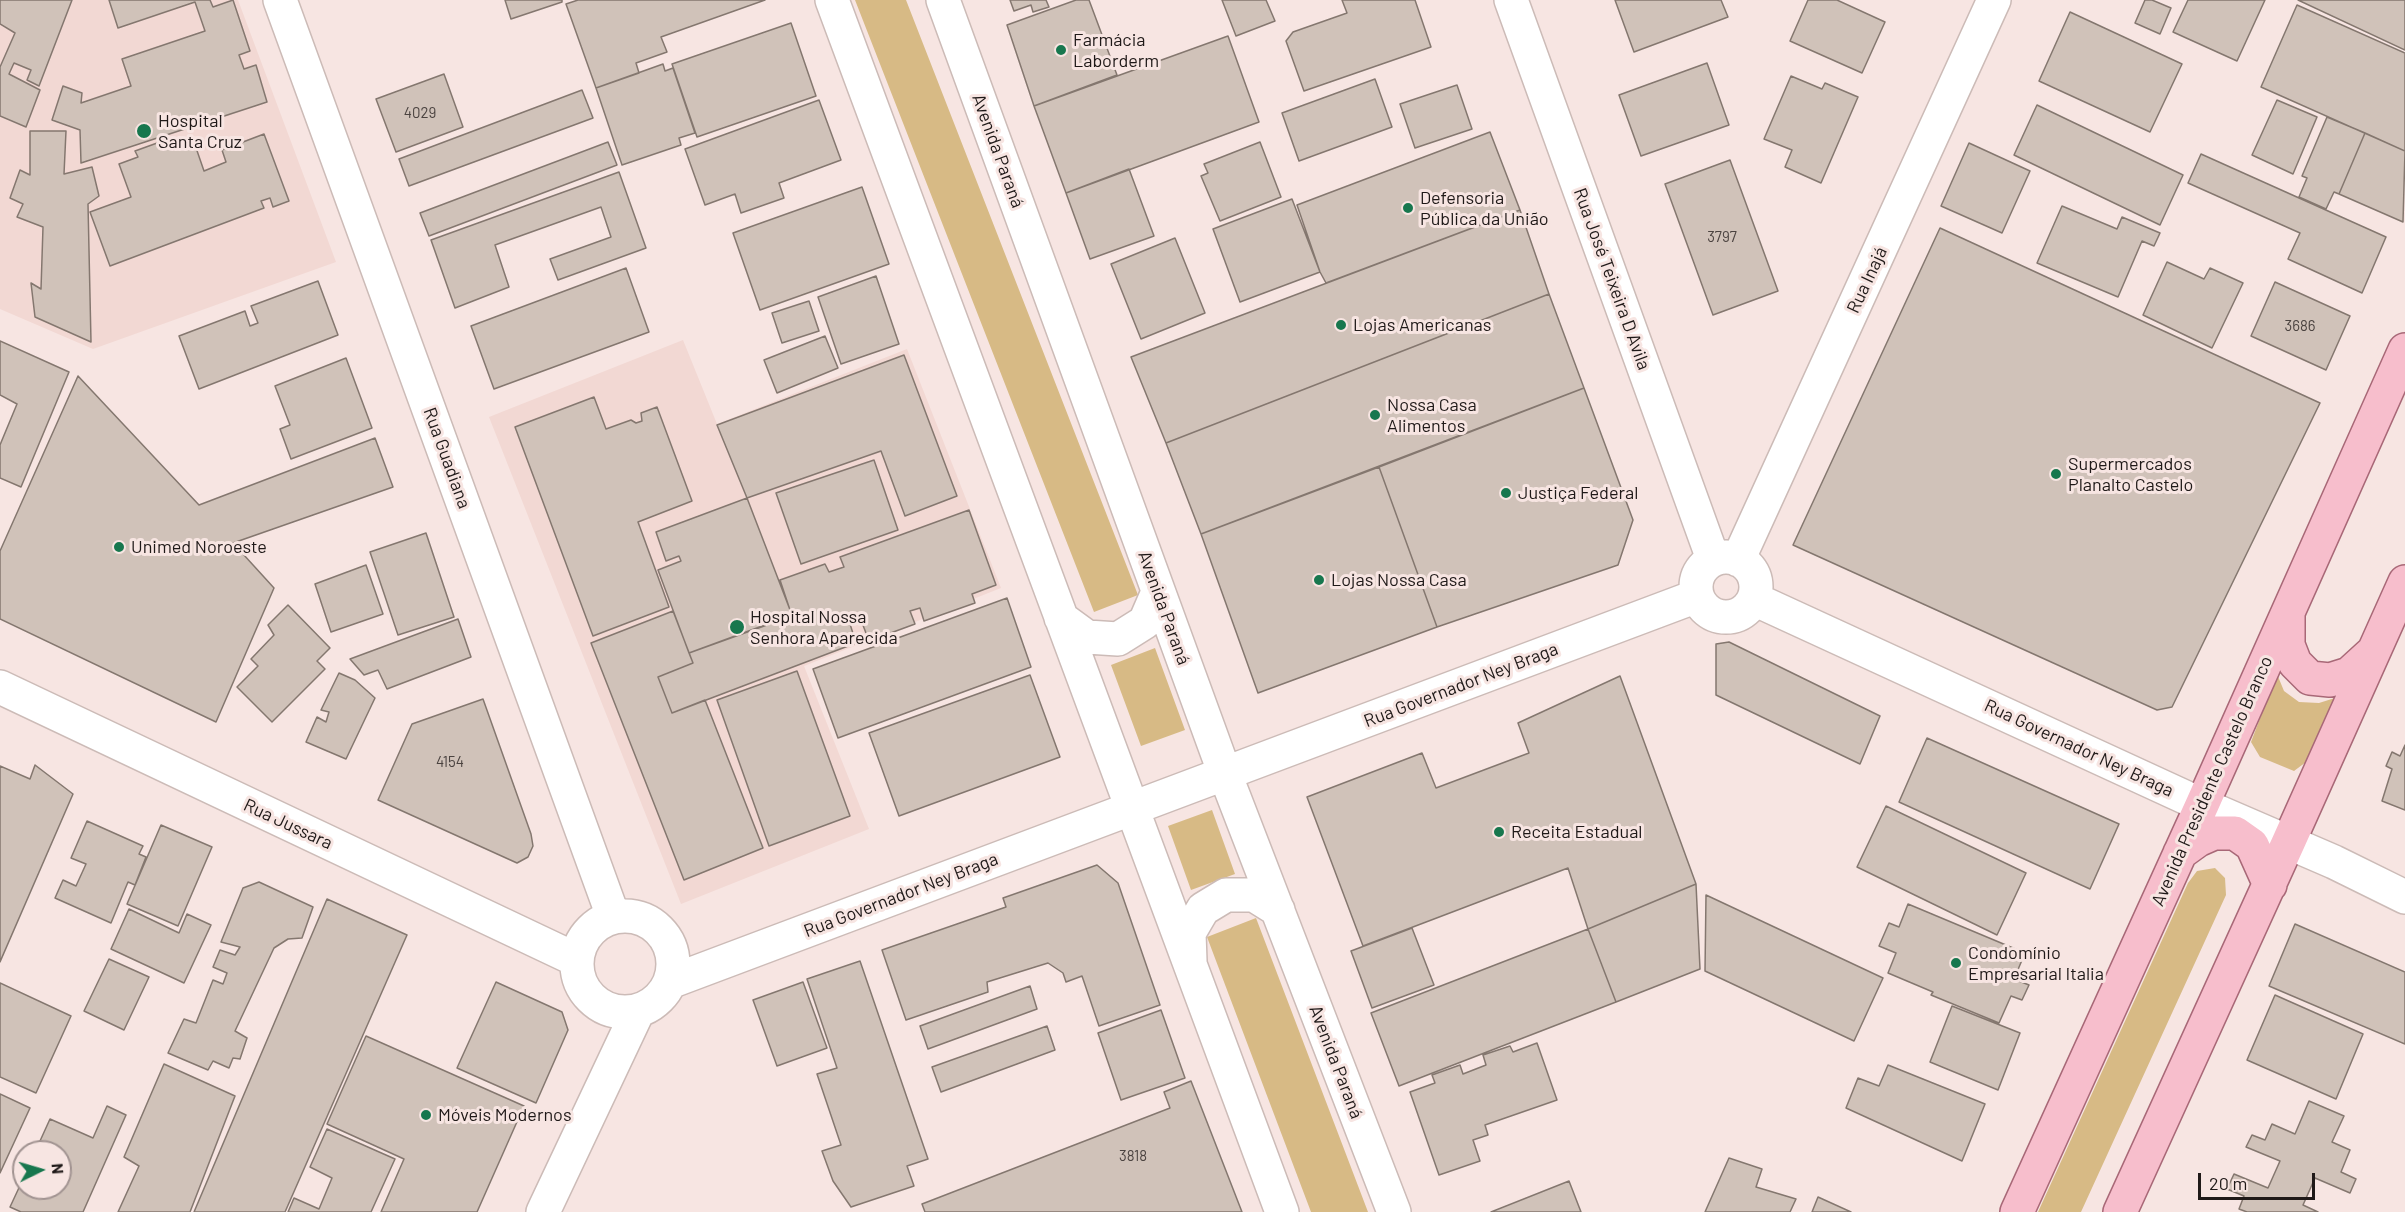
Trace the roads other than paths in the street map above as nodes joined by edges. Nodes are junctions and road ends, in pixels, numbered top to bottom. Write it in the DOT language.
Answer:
graph roads {
  1 [pos="280,0"];
  2 [pos="943,0"];
  3 [pos="1511,0"];
  4 [pos="1995,0"];
  5 [pos="835,4"];
  6 [pos="2405,350"];
  7 [pos="1726,560"];
  8 [pos="2405,582"];
  9 [pos="1158,592"];
  10 [pos="1697,596"];
  11 [pos="1754,599"];
  12 [pos="2288,611"];
  13 [pos="1061,618"];
  14 [pos="2373,652"];
  15 [pos="0,687"];
  16 [pos="1226,774"];
  17 [pos="2202,805"];
  18 [pos="1131,808"];
  19 [pos="2289,841"];
  20 [pos="2180,853"];
  21 [pos="2270,885"];
  22 [pos="2405,897"];
  23 [pos="1278,910"];
  24 [pos="613,916"];
  25 [pos="577,960"];
  26 [pos="1190,961"];
  27 [pos="670,982"];
  28 [pos="638,1011"];
  29 [pos="543,1212"];
  30 [pos="1282,1212"];
  31 [pos="1394,1212"];
  32 [pos="2017,1212"];
  33 [pos="2120,1212"];
  1 -- 24 [label="street, Rua Guadiana"];
  2 -- 9 [label="street, Avenida Paraná"];
  3 -- 7 [label="street, Rua José Teixeira D Avila"];
  4 -- 7 [label="street, Rua Inajá"];
  5 -- 13 [label="street"];
  6 -- 12 [label="main road, Avenida Presidente Castelo Branco"];
  7 -- 10 [label="street"];
  7 -- 11 [label="street"];
  8 -- 14 [label="main road"];
  9 -- 13 [label="street"];
  9 -- 16 [label="street, Avenida Paraná"];
  10 -- 11 [label="street"];
  10 -- 16 [label="street, Rua Governador Ney Braga"];
  11 -- 17 [label="street, Rua Governador Ney Braga"];
  12 -- 14 [label="main road"];
  12 -- 17 [label="main road, Avenida Presidente Castelo Branco"];
  13 -- 18 [label="street"];
  14 -- 19 [label="main road"];
  15 -- 25 [label="street, Rua Jussara"];
  16 -- 18 [label="street, Rua Governador Ney Braga"];
  16 -- 23 [label="street, Avenida Paraná"];
  17 -- 19 [label="street, Rua Governador Ney Braga"];
  17 -- 20 [label="main road, Avenida Presidente Castelo Branco"];
  18 -- 26 [label="street"];
  18 -- 27 [label="street, Rua Governador Ney Braga"];
  19 -- 21 [label="main road"];
  19 -- 22 [label="street, Rua Governador Ney Braga"];
  20 -- 21 [label="main road"];
  20 -- 32 [label="main road, Avenida Presidente Castelo Branco"];
  21 -- 33 [label="main road"];
  23 -- 26 [label="street"];
  23 -- 31 [label="street, Avenida Paraná"];
  24 -- 25 [label="street"];
  24 -- 27 [label="street"];
  25 -- 28 [label="street"];
  26 -- 30 [label="street"];
  27 -- 28 [label="street"];
  28 -- 29 [label="street"];
}
